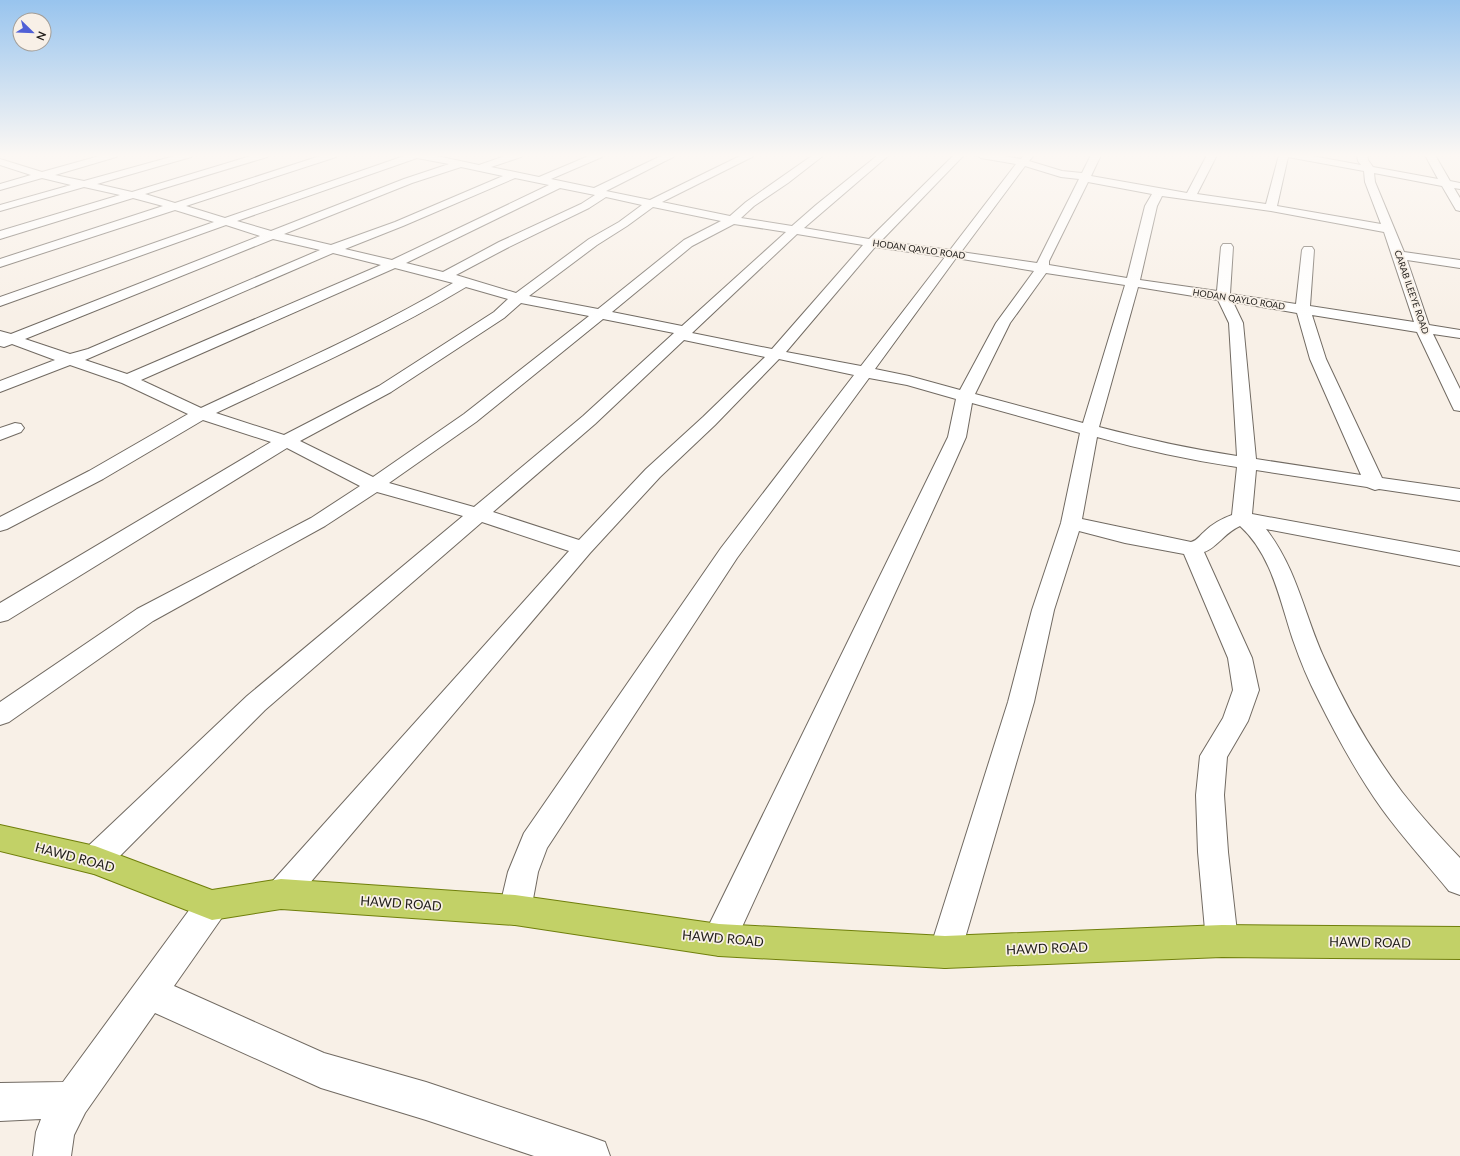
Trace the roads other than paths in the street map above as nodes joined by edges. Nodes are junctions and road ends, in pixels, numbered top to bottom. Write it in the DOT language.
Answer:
graph roads {
  1 [pos="83,209"];
  2 [pos="167,209"];
  3 [pos="186,209"];
  4 [pos="265,209"];
  5 [pos="339,209"];
  6 [pos="434,209"];
  7 [pos="510,209"];
  8 [pos="578,209"];
  9 [pos="643,209"];
  10 [pos="675,209"];
  11 [pos="744,209"];
  12 [pos="818,209"];
  13 [pos="906,209"];
  14 [pos="988,209"];
  15 [pos="1069,209"];
  16 [pos="1150,209"];
  17 [pos="1276,209"];
  18 [pos="1381,209"];
  19 [pos="732,220"];
  20 [pos="228,222"];
  21 [pos="1389,229"];
  22 [pos="794,230"];
  23 [pos="0,234"];
  24 [pos="274,235"];
  25 [pos="872,243"];
  26 [pos="1227,247"];
  27 [pos="333,249"];
  28 [pos="1308,250"];
  29 [pos="953,254"];
  30 [pos="1399,255"];
  31 [pos="0,263"];
  32 [pos="394,264"];
  33 [pos="1460,264"];
  34 [pos="1043,268"];
  35 [pos="445,276"];
  36 [pos="464,282"];
  37 [pos="1133,282"];
  38 [pos="1223,296"];
  39 [pos="518,298"];
  40 [pos="0,302"];
  41 [pos="1303,309"];
  42 [pos="601,314"];
  43 [pos="1423,328"];
  44 [pos="683,333"];
  45 [pos="1460,334"];
  46 [pos="3,339"];
  47 [pos="776,354"];
  48 [pos="70,360"];
  49 [pos="864,374"];
  50 [pos="128,380"];
  51 [pos="0,387"];
  52 [pos="965,396"];
  53 [pos="1460,406"];
  54 [pos="201,414"];
  55 [pos="1090,429"];
  56 [pos="286,441"];
  57 [pos="1247,464"];
  58 [pos="1375,484"];
  59 [pos="374,485"];
  60 [pos="1460,495"];
  61 [pos="478,514"];
  62 [pos="1242,518"];
  63 [pos="1071,523"];
  64 [pos="0,525"];
  65 [pos="583,548"];
  66 [pos="1192,549"];
  67 [pos="1460,559"];
  68 [pos="0,614"];
  69 [pos="0,715"];
  70 [pos="0,838"];
  71 [pos="95,860"];
  72 [pos="1460,881"];
  73 [pos="281,894"];
  74 [pos="212,905"];
  75 [pos="515,910"];
  76 [pos="719,940"];
  77 [pos="1222,941"];
  78 [pos="1460,943"];
  79 [pos="945,952"];
  80 [pos="149,992"];
  81 [pos="72,1100"];
  82 [pos="0,1102"];
  83 [pos="52,1156"];
  84 [pos="591,1156"];
  1 -- 23 [label="street"];
  2 -- 31 [label="street"];
  3 -- 20 [label="street"];
  4 -- 20 [label="street"];
  5 -- 24 [label="street"];
  6 -- 27 [label="street"];
  7 -- 32 [label="street"];
  8 -- 35 [label="street"];
  9 -- 39 [label="street"];
  10 -- 19 [label="street, HODAN QAYLO ROAD"];
  11 -- 19 [label="street"];
  12 -- 22 [label="street"];
  13 -- 25 [label="street"];
  14 -- 29 [label="street"];
  15 -- 34 [label="street"];
  16 -- 37 [label="street"];
  17 -- 21 [label="street"];
  18 -- 21 [label="street, CARAB ILEEYE ROAD"];
  19 -- 22 [label="street, HODAN QAYLO ROAD"];
  19 -- 42 [label="street"];
  20 -- 24 [label="street"];
  20 -- 40 [label="street"];
  21 -- 30 [label="street, CARAB ILEEYE ROAD"];
  22 -- 25 [label="street, HODAN QAYLO ROAD"];
  22 -- 44 [label="street"];
  24 -- 27 [label="street"];
  24 -- 46 [label="street"];
  25 -- 29 [label="street, HODAN QAYLO ROAD"];
  25 -- 47 [label="street"];
  26 -- 38 [label="street"];
  27 -- 32 [label="street"];
  27 -- 48 [label="street"];
  28 -- 41 [label="street"];
  29 -- 34 [label="street, HODAN QAYLO ROAD"];
  29 -- 49 [label="street"];
  30 -- 33 [label="street"];
  30 -- 43 [label="street, CARAB ILEEYE ROAD"];
  32 -- 35 [label="street"];
  32 -- 50 [label="street"];
  34 -- 37 [label="street, HODAN QAYLO ROAD"];
  34 -- 52 [label="street"];
  35 -- 36 [label="street"];
  36 -- 39 [label="street"];
  36 -- 54 [label="street"];
  37 -- 38 [label="street, HODAN QAYLO ROAD"];
  37 -- 55 [label="street"];
  38 -- 41 [label="street, HODAN QAYLO ROAD"];
  38 -- 57 [label="street"];
  39 -- 42 [label="street"];
  39 -- 56 [label="street"];
  41 -- 43 [label="street, HODAN QAYLO ROAD"];
  41 -- 58 [label="street"];
  42 -- 44 [label="street"];
  42 -- 59 [label="street"];
  43 -- 45 [label="street, HODAN QAYLO ROAD"];
  43 -- 53 [label="street, CARAB ILEEYE ROAD"];
  44 -- 47 [label="street"];
  44 -- 61 [label="street"];
  46 -- 48 [label="street"];
  47 -- 49 [label="street"];
  47 -- 65 [label="street"];
  48 -- 50 [label="street"];
  48 -- 51 [label="street"];
  49 -- 52 [label="street"];
  49 -- 75 [label="street"];
  50 -- 54 [label="street"];
  52 -- 55 [label="street"];
  52 -- 76 [label="street"];
  54 -- 56 [label="street"];
  54 -- 64 [label="street"];
  55 -- 57 [label="street"];
  55 -- 63 [label="street"];
  56 -- 59 [label="street"];
  56 -- 68 [label="street"];
  57 -- 58 [label="street"];
  57 -- 62 [label="street"];
  58 -- 60 [label="street"];
  59 -- 61 [label="street"];
  59 -- 69 [label="street"];
  61 -- 65 [label="street"];
  61 -- 71 [label="street"];
  62 -- 66 [label="street"];
  62 -- 67 [label="street"];
  62 -- 72 [label="street"];
  63 -- 66 [label="street"];
  63 -- 79 [label="street"];
  65 -- 73 [label="street"];
  66 -- 77 [label="street"];
  70 -- 71 [label="main road, HAWD ROAD"];
  71 -- 74 [label="main road, HAWD ROAD"];
  73 -- 74 [label="main road, HAWD ROAD"];
  73 -- 75 [label="main road, HAWD ROAD"];
  74 -- 80 [label="street"];
  75 -- 76 [label="main road, HAWD ROAD"];
  76 -- 79 [label="main road, HAWD ROAD"];
  77 -- 78 [label="main road, HAWD ROAD"];
  77 -- 79 [label="main road, HAWD ROAD"];
  80 -- 81 [label="street"];
  80 -- 84 [label="street"];
  81 -- 82 [label="street"];
  81 -- 83 [label="street"];
}
